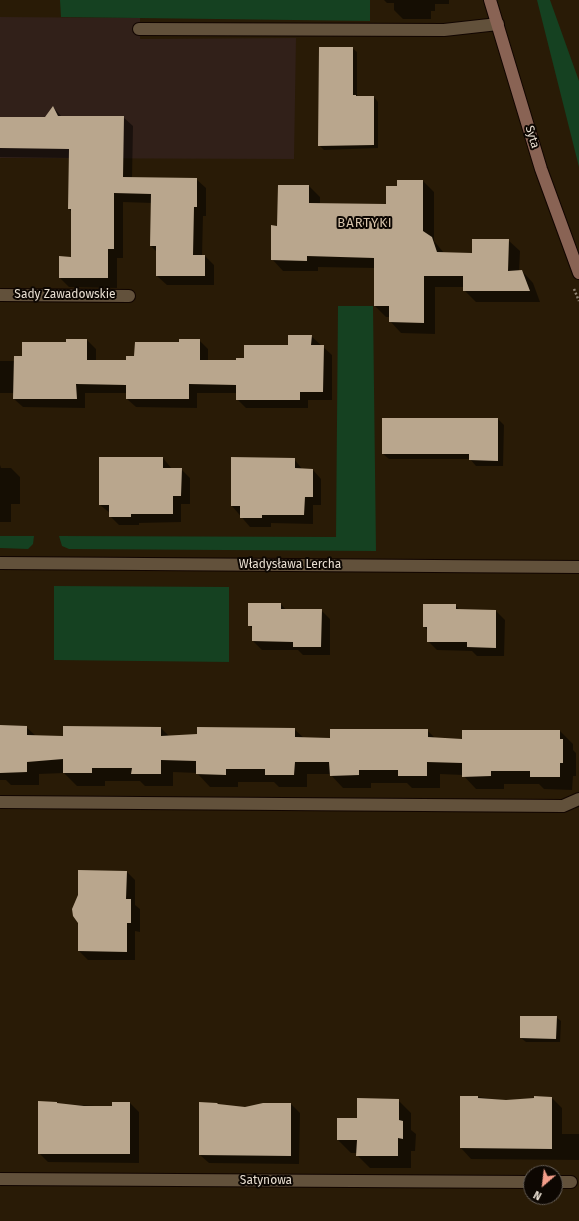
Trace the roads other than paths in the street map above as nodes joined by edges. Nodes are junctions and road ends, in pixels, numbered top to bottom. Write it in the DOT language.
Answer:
graph roads {
  1 [pos="490,0"];
  2 [pos="498,24"];
  3 [pos="139,29"];
  4 [pos="579,273"];
  5 [pos="0,295"];
  6 [pos="129,296"];
  7 [pos="0,563"];
  8 [pos="579,567"];
  9 [pos="579,799"];
  10 [pos="0,802"];
  11 [pos="0,1179"];
  12 [pos="523,1182"];
  13 [pos="563,1182"];
  14 [pos="571,1182"];
  1 -- 2 [label="street, Syta"];
  2 -- 3 [label="street"];
  2 -- 4 [label="street, Syta"];
  5 -- 6 [label="street, Sady Zawadowskie"];
  7 -- 8 [label="street, Władysława Lercha"];
  9 -- 10 [label="street"];
  11 -- 12 [label="street, Satynowa"];
  13 -- 14 [label="street"];
}
